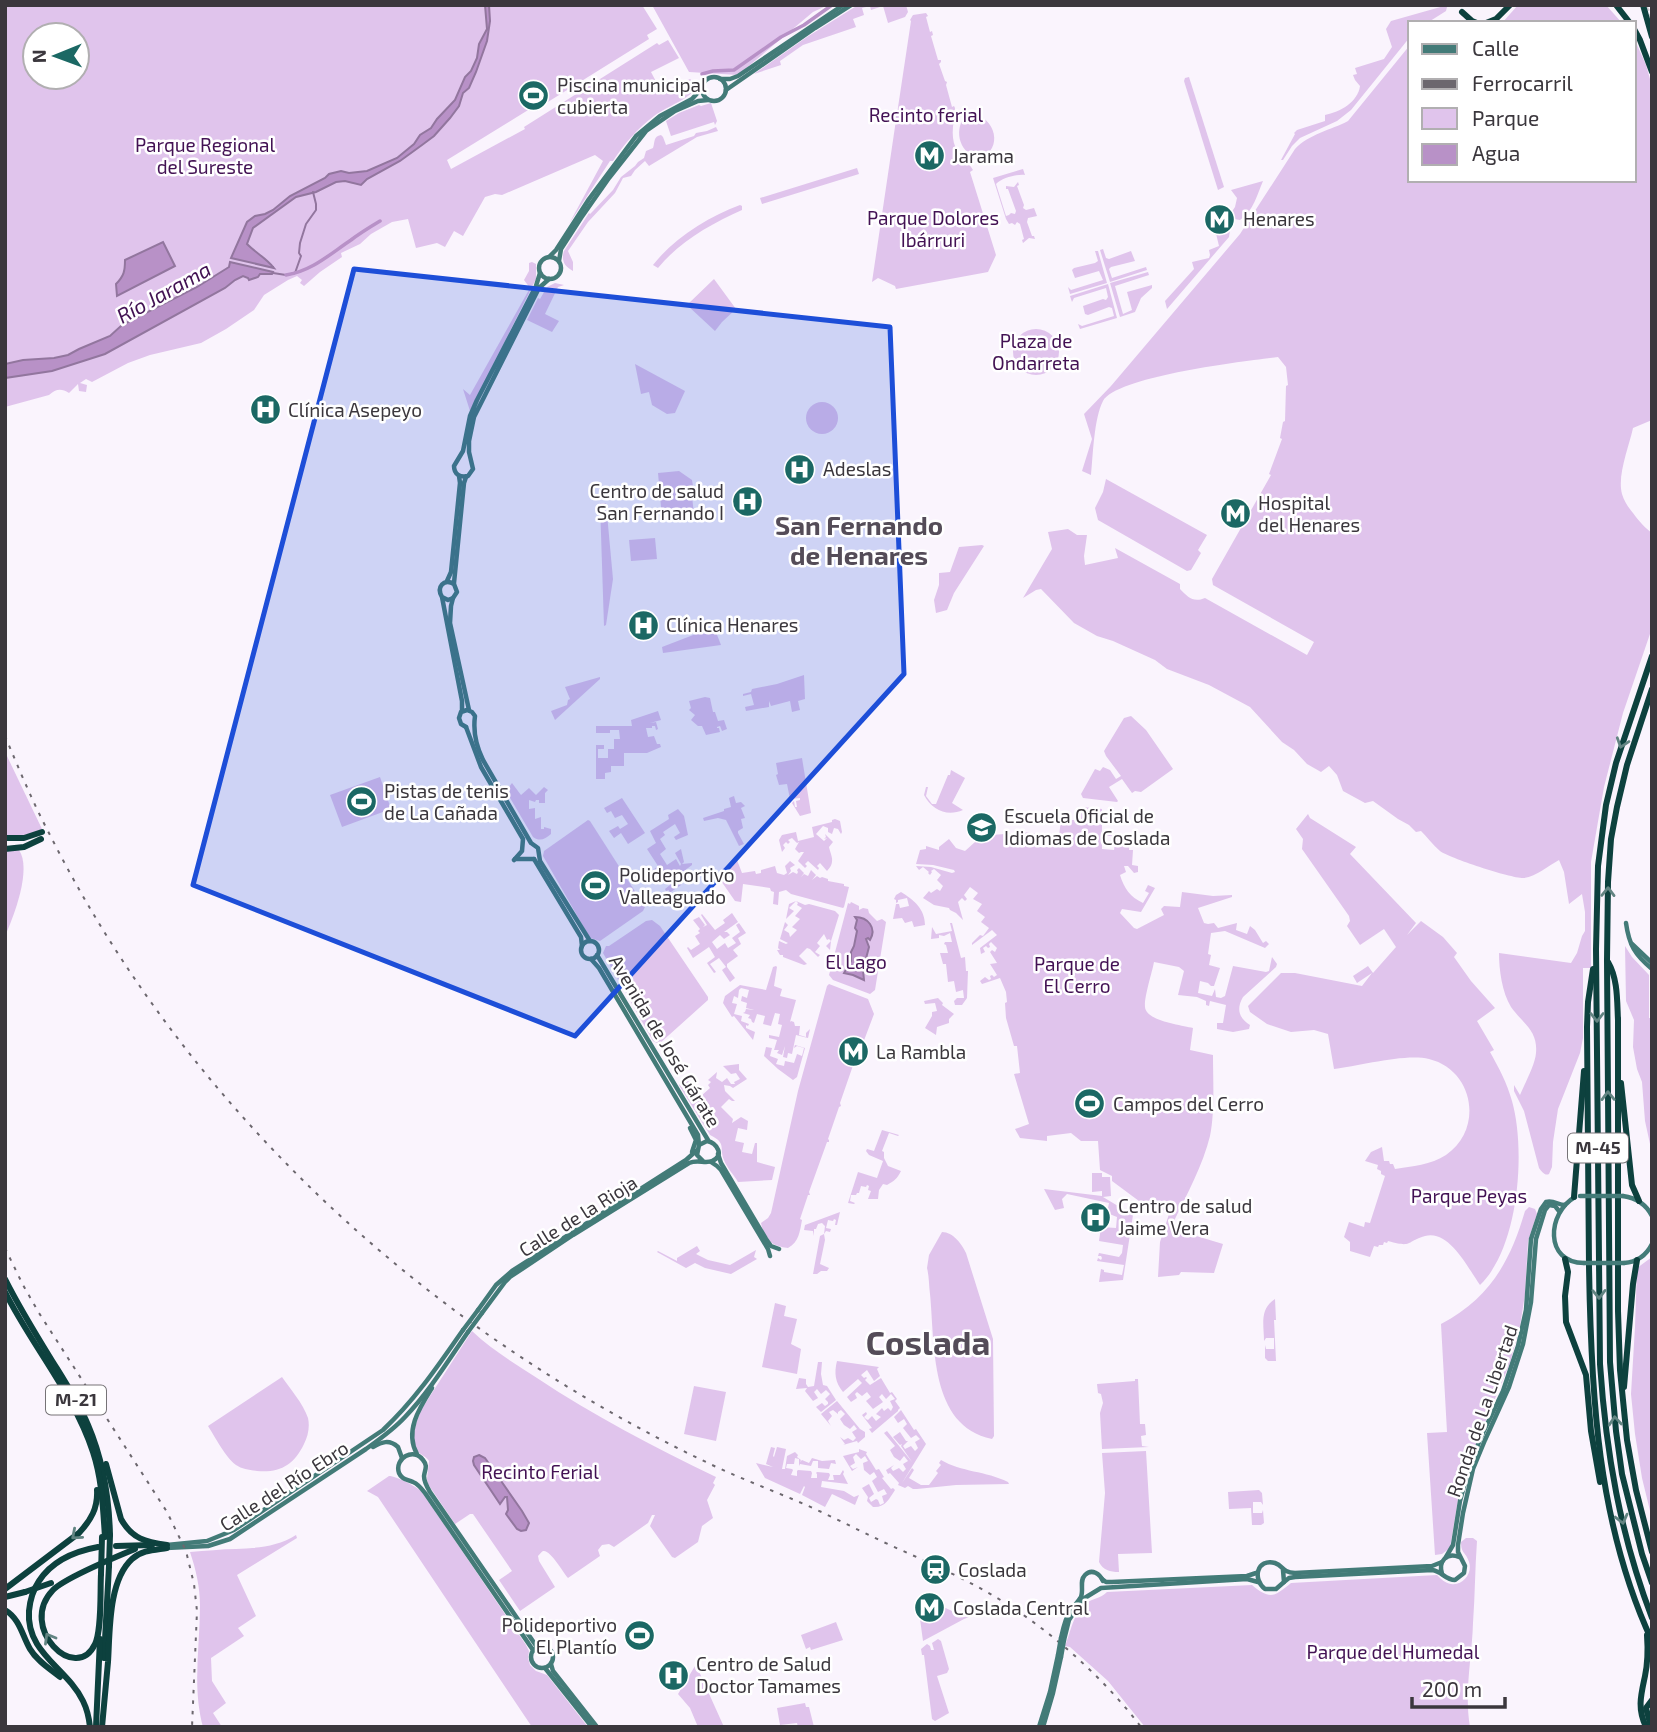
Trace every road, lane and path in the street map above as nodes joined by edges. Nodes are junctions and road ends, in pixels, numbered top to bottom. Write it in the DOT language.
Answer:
graph roads {
  1 [pos="843,5"];
  2 [pos="851,5"];
  3 [pos="1510,5"];
  4 [pos="1616,5"];
  5 [pos="1643,5"];
  6 [pos="1462,12"];
  7 [pos="1472,21"];
  8 [pos="1491,21"];
  9 [pos="1628,21"];
  10 [pos="1636,33"];
  11 [pos="1652,37"];
  12 [pos="1652,72"];
  13 [pos="720,79"];
  14 [pos="702,88"];
  15 [pos="726,90"];
  16 [pos="708,100"];
  17 [pos="550,256"];
  18 [pos="559,261"];
  19 [pos="540,273"];
  20 [pos="549,279"];
  21 [pos="459,458"];
  22 [pos="471,461"];
  23 [pos="458,475"];
  24 [pos="467,476"];
  25 [pos="447,582"];
  26 [pos="454,584"];
  27 [pos="442,597"];
  28 [pos="453,598"];
  29 [pos="1652,654"];
  30 [pos="1652,689"];
  31 [pos="469,710"];
  32 [pos="462,712"];
  33 [pos="473,723"];
  34 [pos="466,727"];
  35 [pos="5,838"];
  36 [pos="531,843"];
  37 [pos="5,849"];
  38 [pos="522,849"];
  39 [pos="538,854"];
  40 [pos="526,859"];
  41 [pos="534,859"];
  42 [pos="1626,923"];
  43 [pos="590,941"];
  44 [pos="1629,941"];
  45 [pos="582,946"];
  46 [pos="1596,949"];
  47 [pos="597,955"];
  48 [pos="591,959"];
  49 [pos="1607,960"];
  50 [pos="1652,963"];
  51 [pos="1652,969"];
  52 [pos="1618,1018"];
  53 [pos="1587,1027"];
  54 [pos="676,1099"];
  55 [pos="709,1141"];
  56 [pos="698,1147"];
  57 [pos="718,1154"];
  58 [pos="686,1160"];
  59 [pos="703,1161"];
  60 [pos="710,1162"];
  61 [pos="1577,1197"];
  62 [pos="1639,1201"];
  63 [pos="1564,1205"];
  64 [pos="1559,1211"];
  65 [pos="1652,1216"];
  66 [pos="1652,1244"];
  67 [pos="779,1249"];
  68 [pos="770,1255"];
  69 [pos="1565,1259"];
  70 [pos="1637,1260"];
  71 [pos="5,1279"];
  72 [pos="5,1292"];
  73 [pos="480,1312"];
  74 [pos="466,1331"];
  75 [pos="445,1367"];
  76 [pos="80,1408"];
  77 [pos="83,1427"];
  78 [pos="1627,1440"];
  79 [pos="417,1455"];
  80 [pos="402,1459"];
  81 [pos="342,1465"];
  82 [pos="424,1475"];
  83 [pos="413,1482"];
  84 [pos="1611,1514"];
  85 [pos="106,1536"];
  86 [pos="154,1545"];
  87 [pos="116,1546"];
  88 [pos="167,1546"];
  89 [pos="98,1547"];
  90 [pos="135,1549"];
  91 [pos="1652,1552"];
  92 [pos="1446,1557"];
  93 [pos="1460,1557"];
  94 [pos="1442,1562"];
  95 [pos="98,1566"];
  96 [pos="1283,1570"];
  97 [pos="1257,1573"];
  98 [pos="102,1574"];
  99 [pos="1443,1574"];
  100 [pos="1102,1579"];
  101 [pos="1258,1582"];
  102 [pos="1284,1582"];
  103 [pos="1652,1583"];
  104 [pos="1083,1588"];
  105 [pos="1101,1588"];
  106 [pos="5,1589"];
  107 [pos="1091,1593"];
  108 [pos="5,1597"];
  109 [pos="5,1610"];
  110 [pos="1652,1618"];
  111 [pos="1647,1630"];
  112 [pos="1063,1639"];
  113 [pos="1652,1641"];
  114 [pos="535,1648"];
  115 [pos="551,1664"];
  116 [pos="545,1668"];
  117 [pos="79,1694"];
  118 [pos="1652,1700"];
  119 [pos="90,1727"];
  120 [pos="99,1727"];
  121 [pos="594,1727"];
  122 [pos="1041,1727"];
  123 [pos="1648,1727"];
  1 -- 13 [label="main road"];
  2 -- 15 [label="main road"];
  3 -- 8 [label="highway"];
  4 -- 9 [label="highway"];
  5 -- 11 [label="highway"];
  6 -- 7 [label="highway"];
  10 -- 12 [label="highway"];
  13 -- 14 [label="main road"];
  13 -- 15 [label="main road"];
  14 -- 16 [label="main road"];
  14 -- 17 [label="main road"];
  15 -- 16 [label="main road"];
  16 -- 18 [label="main road"];
  17 -- 18 [label="main road"];
  17 -- 19 [label="main road"];
  18 -- 20 [label="main road"];
  19 -- 20 [label="main road"];
  19 -- 21 [label="main road"];
  20 -- 22 [label="main road"];
  21 -- 22 [label="main road"];
  21 -- 23 [label="main road"];
  22 -- 24 [label="main road"];
  23 -- 24 [label="main road"];
  23 -- 25 [label="main road"];
  24 -- 26 [label="main road"];
  25 -- 26 [label="main road"];
  25 -- 27 [label="main road"];
  26 -- 28 [label="main road"];
  27 -- 28 [label="main road"];
  27 -- 32 [label="main road"];
  28 -- 31 [label="main road"];
  29 -- 46 [label="highway, M-45, one-way"];
  49 -- 30 [label="highway, M-45, one-way"];
  31 -- 32 [label="main road"];
  31 -- 33 [label="main road"];
  32 -- 34 [label="main road"];
  33 -- 34 [label="main road"];
  33 -- 36 [label="main road"];
  34 -- 38 [label="main road"];
  35 -- 37 [label="highway"];
  36 -- 38 [label="main road"];
  36 -- 39 [label="main road"];
  38 -- 40 [label="main road"];
  38 -- 40 [label="main road"];
  39 -- 41 [label="main road"];
  39 -- 43 [label="main road, Avenida de José Gárate"];
  40 -- 41 [label="main road"];
  41 -- 45 [label="main road, Avenida de José Gárate"];
  42 -- 44 [label="main road"];
  43 -- 45 [label="main road"];
  43 -- 47 [label="main road"];
  44 -- 50 [label="main road"];
  44 -- 51 [label="main road"];
  45 -- 48 [label="main road"];
  46 -- 53 [label="highway"];
  46 -- 110 [label="highway, M-45, one-way"];
  47 -- 48 [label="main road"];
  47 -- 55 [label="main road, Avenida de José Gárate"];
  48 -- 54 [label="main road, Avenida de José Gárate"];
  49 -- 52 [label="highway"];
  103 -- 49 [label="highway, M-45, one-way"];
  52 -- 62 [label="highway"];
  52 -- 78 [label="highway"];
  53 -- 61 [label="highway"];
  53 -- 84 [label="highway"];
  54 -- 56 [label="main road, Avenida de José Gárate"];
  54 -- 58 [label="main road"];
  55 -- 56 [label="main road"];
  55 -- 57 [label="main road"];
  56 -- 58 [label="main road, Calle de la Rioja"];
  56 -- 59 [label="main road"];
  57 -- 60 [label="main road"];
  57 -- 67 [label="main road, Avenida de José Gárate"];
  58 -- 73 [label="main road, Calle de la Rioja"];
  59 -- 60 [label="main road"];
  59 -- 73 [label="main road, Calle de la Rioja"];
  60 -- 68 [label="main road"];
  61 -- 62 [label="main road, bridge"];
  61 -- 63 [label="main road"];
  62 -- 65 [label="main road"];
  63 -- 64 [label="main road"];
  63 -- 92 [label="main road, Ronda de La Libertad"];
  64 -- 69 [label="main road"];
  64 -- 93 [label="main road, Ronda de La Libertad"];
  66 -- 70 [label="main road"];
  69 -- 70 [label="main road, bridge"];
  69 -- 84 [label="highway"];
  70 -- 78 [label="highway"];
  71 -- 76 [label="highway, M-21"];
  72 -- 77 [label="highway, M-21"];
  73 -- 74 [label="main road, Calle del Río Ebro, bridge"];
  74 -- 75 [label="main road, Calle del Río Ebro"];
  74 -- 88 [label="main road, Calle del Río Ebro"];
  75 -- 79 [label="main road"];
  75 -- 81 [label="main road, Calle del Río Ebro"];
  76 -- 85 [label="highway, M-21"];
  76 -- 88 [label="highway"];
  77 -- 85 [label="highway, M-21"];
  77 -- 106 [label="highway, one-way"];
  78 -- 91 [label="highway"];
  79 -- 80 [label="main road"];
  79 -- 82 [label="main road"];
  80 -- 81 [label="main road"];
  80 -- 83 [label="main road"];
  81 -- 88 [label="main road, Calle del Río Ebro"];
  82 -- 83 [label="main road"];
  82 -- 114 [label="main road"];
  83 -- 114 [label="main road"];
  84 -- 111 [label="highway"];
  85 -- 98 [label="highway, M-21, bridge"];
  85 -- 120 [label="highway, M-21, bridge"];
  86 -- 87 [label="highway"];
  86 -- 88 [label="main road, Calle del Río Ebro"];
  86 -- 90 [label="main road, Calle del Río Ebro"];
  88 -- 90 [label="main road, Calle del Río Ebro"];
  88 -- 120 [label="highway"];
  89 -- 117 [label="highway"];
  90 -- 95 [label="highway"];
  92 -- 93 [label="main road"];
  92 -- 94 [label="main road"];
  93 -- 99 [label="main road"];
  94 -- 96 [label="main road"];
  94 -- 99 [label="main road"];
  98 -- 95 [label="highway, one-way"];
  95 -- 108 [label="highway, bridge"];
  96 -- 97 [label="main road"];
  96 -- 102 [label="main road"];
  97 -- 100 [label="main road"];
  97 -- 101 [label="main road"];
  98 -- 120 [label="highway, M-21"];
  99 -- 102 [label="main road"];
  100 -- 104 [label="main road"];
  100 -- 105 [label="main road"];
  101 -- 102 [label="main road"];
  101 -- 105 [label="main road"];
  104 -- 107 [label="main road"];
  104 -- 112 [label="main road"];
  105 -- 107 [label="main road"];
  107 -- 112 [label="main road"];
  109 -- 117 [label="highway"];
  111 -- 113 [label="highway"];
  111 -- 123 [label="highway"];
  112 -- 122 [label="main road, bridge"];
  114 -- 115 [label="main road"];
  114 -- 116 [label="main road"];
  115 -- 116 [label="main road"];
  115 -- 121 [label="main road"];
  116 -- 121 [label="main road"];
  117 -- 119 [label="highway"];
  118 -- 123 [label="highway"];
}
